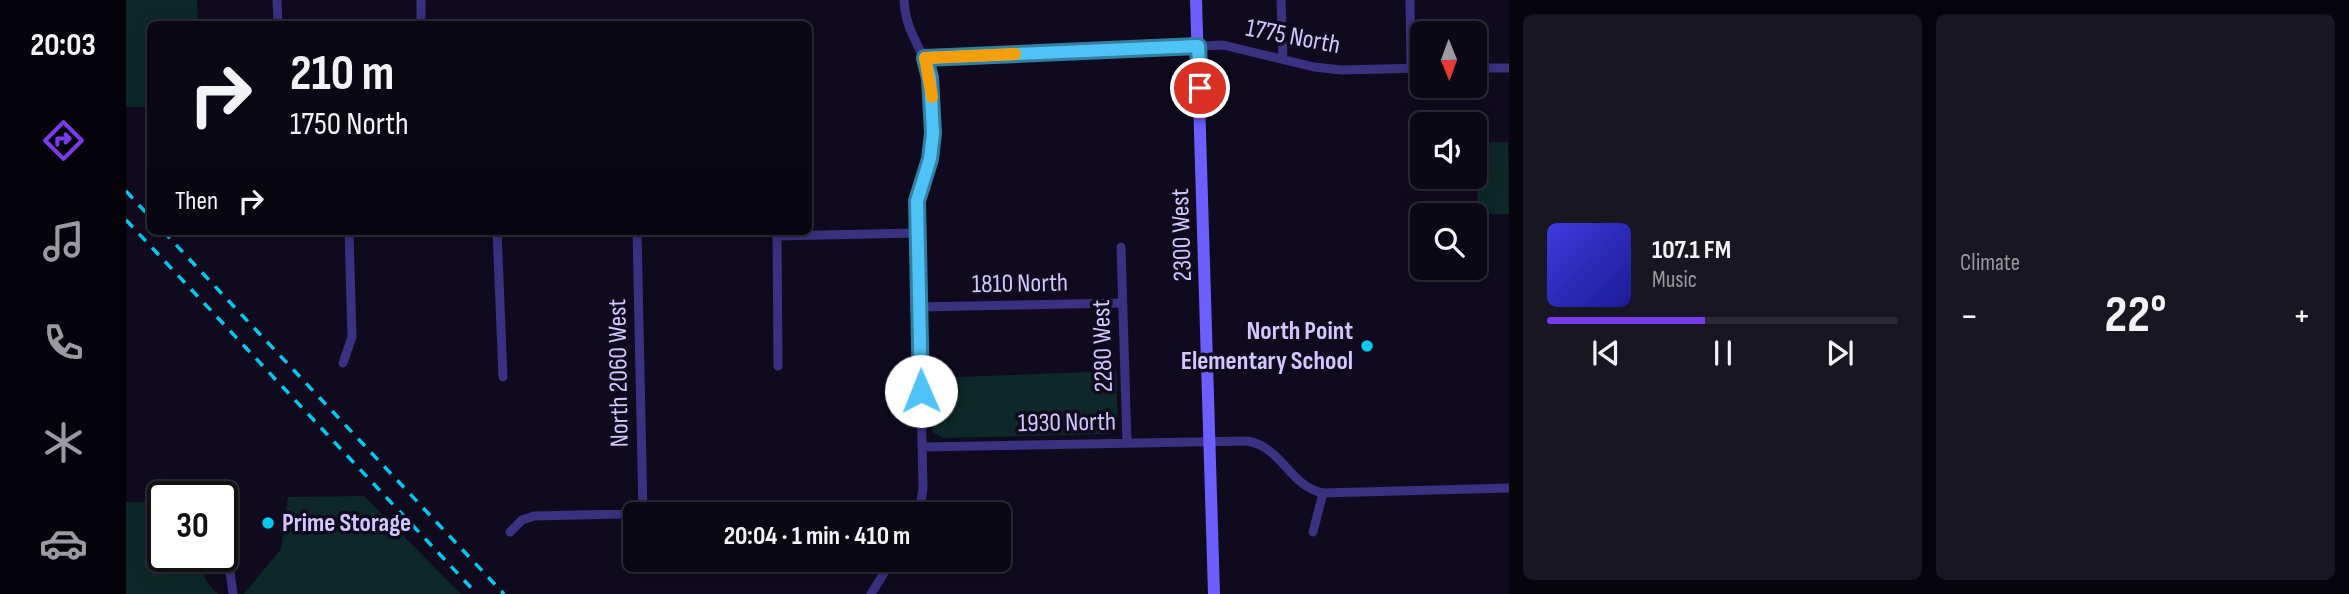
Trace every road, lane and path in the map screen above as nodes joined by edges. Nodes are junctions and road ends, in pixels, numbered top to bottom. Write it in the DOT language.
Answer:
graph roads {
  1 [pos="277,0"];
  2 [pos="421,0"];
  3 [pos="904,0"];
  4 [pos="1196,0"];
  5 [pos="1281,0"];
  6 [pos="1410,0"];
  7 [pos="278,21"];
  8 [pos="421,21"];
  9 [pos="1411,21"];
  10 [pos="1198,46"];
  11 [pos="925,58"];
  12 [pos="1283,58"];
  13 [pos="1410,68"];
  14 [pos="1488,68"];
  15 [pos="1509,68"];
  16 [pos="917,233"];
  17 [pos="812,234"];
  18 [pos="349,235"];
  19 [pos="498,235"];
  20 [pos="637,235"];
  21 [pos="777,235"];
  22 [pos="1121,247"];
  23 [pos="1122,303"];
  24 [pos="919,307"];
  25 [pos="344,363"];
  26 [pos="778,366"];
  27 [pos="503,377"];
  28 [pos="1211,442"];
  29 [pos="1127,443"];
  30 [pos="923,447"];
  31 [pos="1509,488"];
  32 [pos="1323,493"];
  33 [pos="643,502"];
  34 [pos="921,502"];
  35 [pos="623,514"];
  36 [pos="510,532"];
  37 [pos="1313,532"];
  38 [pos="230,572"];
  39 [pos="885,572"];
  40 [pos="233,594"];
  41 [pos="871,594"];
  42 [pos="1214,594"];
  1 -- 7 [label="street"];
  2 -- 8 [label="street"];
  3 -- 11 [label="street"];
  4 -- 10 [label="main road, 2300 West"];
  5 -- 12 [label="street"];
  6 -- 9 [label="street"];
  10 -- 11 [label="street, 1775 North"];
  10 -- 12 [label="street, 1775 North"];
  10 -- 28 [label="main road, 2300 West"];
  11 -- 16 [label="street"];
  12 -- 13 [label="street, 1775 North"];
  14 -- 15 [label="street"];
  16 -- 17 [label="street"];
  16 -- 24 [label="street"];
  18 -- 25 [label="street"];
  19 -- 27 [label="street"];
  20 -- 33 [label="street, North 2060 West"];
  21 -- 26 [label="street"];
  22 -- 23 [label="street, 2280 West"];
  23 -- 24 [label="street, 1810 North"];
  23 -- 29 [label="street, 2280 West"];
  24 -- 30 [label="street"];
  28 -- 29 [label="street, 1930 North"];
  28 -- 32 [label="street, 1930 North"];
  28 -- 42 [label="main road, 2300 West"];
  29 -- 30 [label="street, 1930 North"];
  30 -- 34 [label="street"];
  31 -- 32 [label="street"];
  32 -- 37 [label="street"];
  35 -- 36 [label="street"];
  38 -- 40 [label="street"];
  39 -- 41 [label="street"];
}
